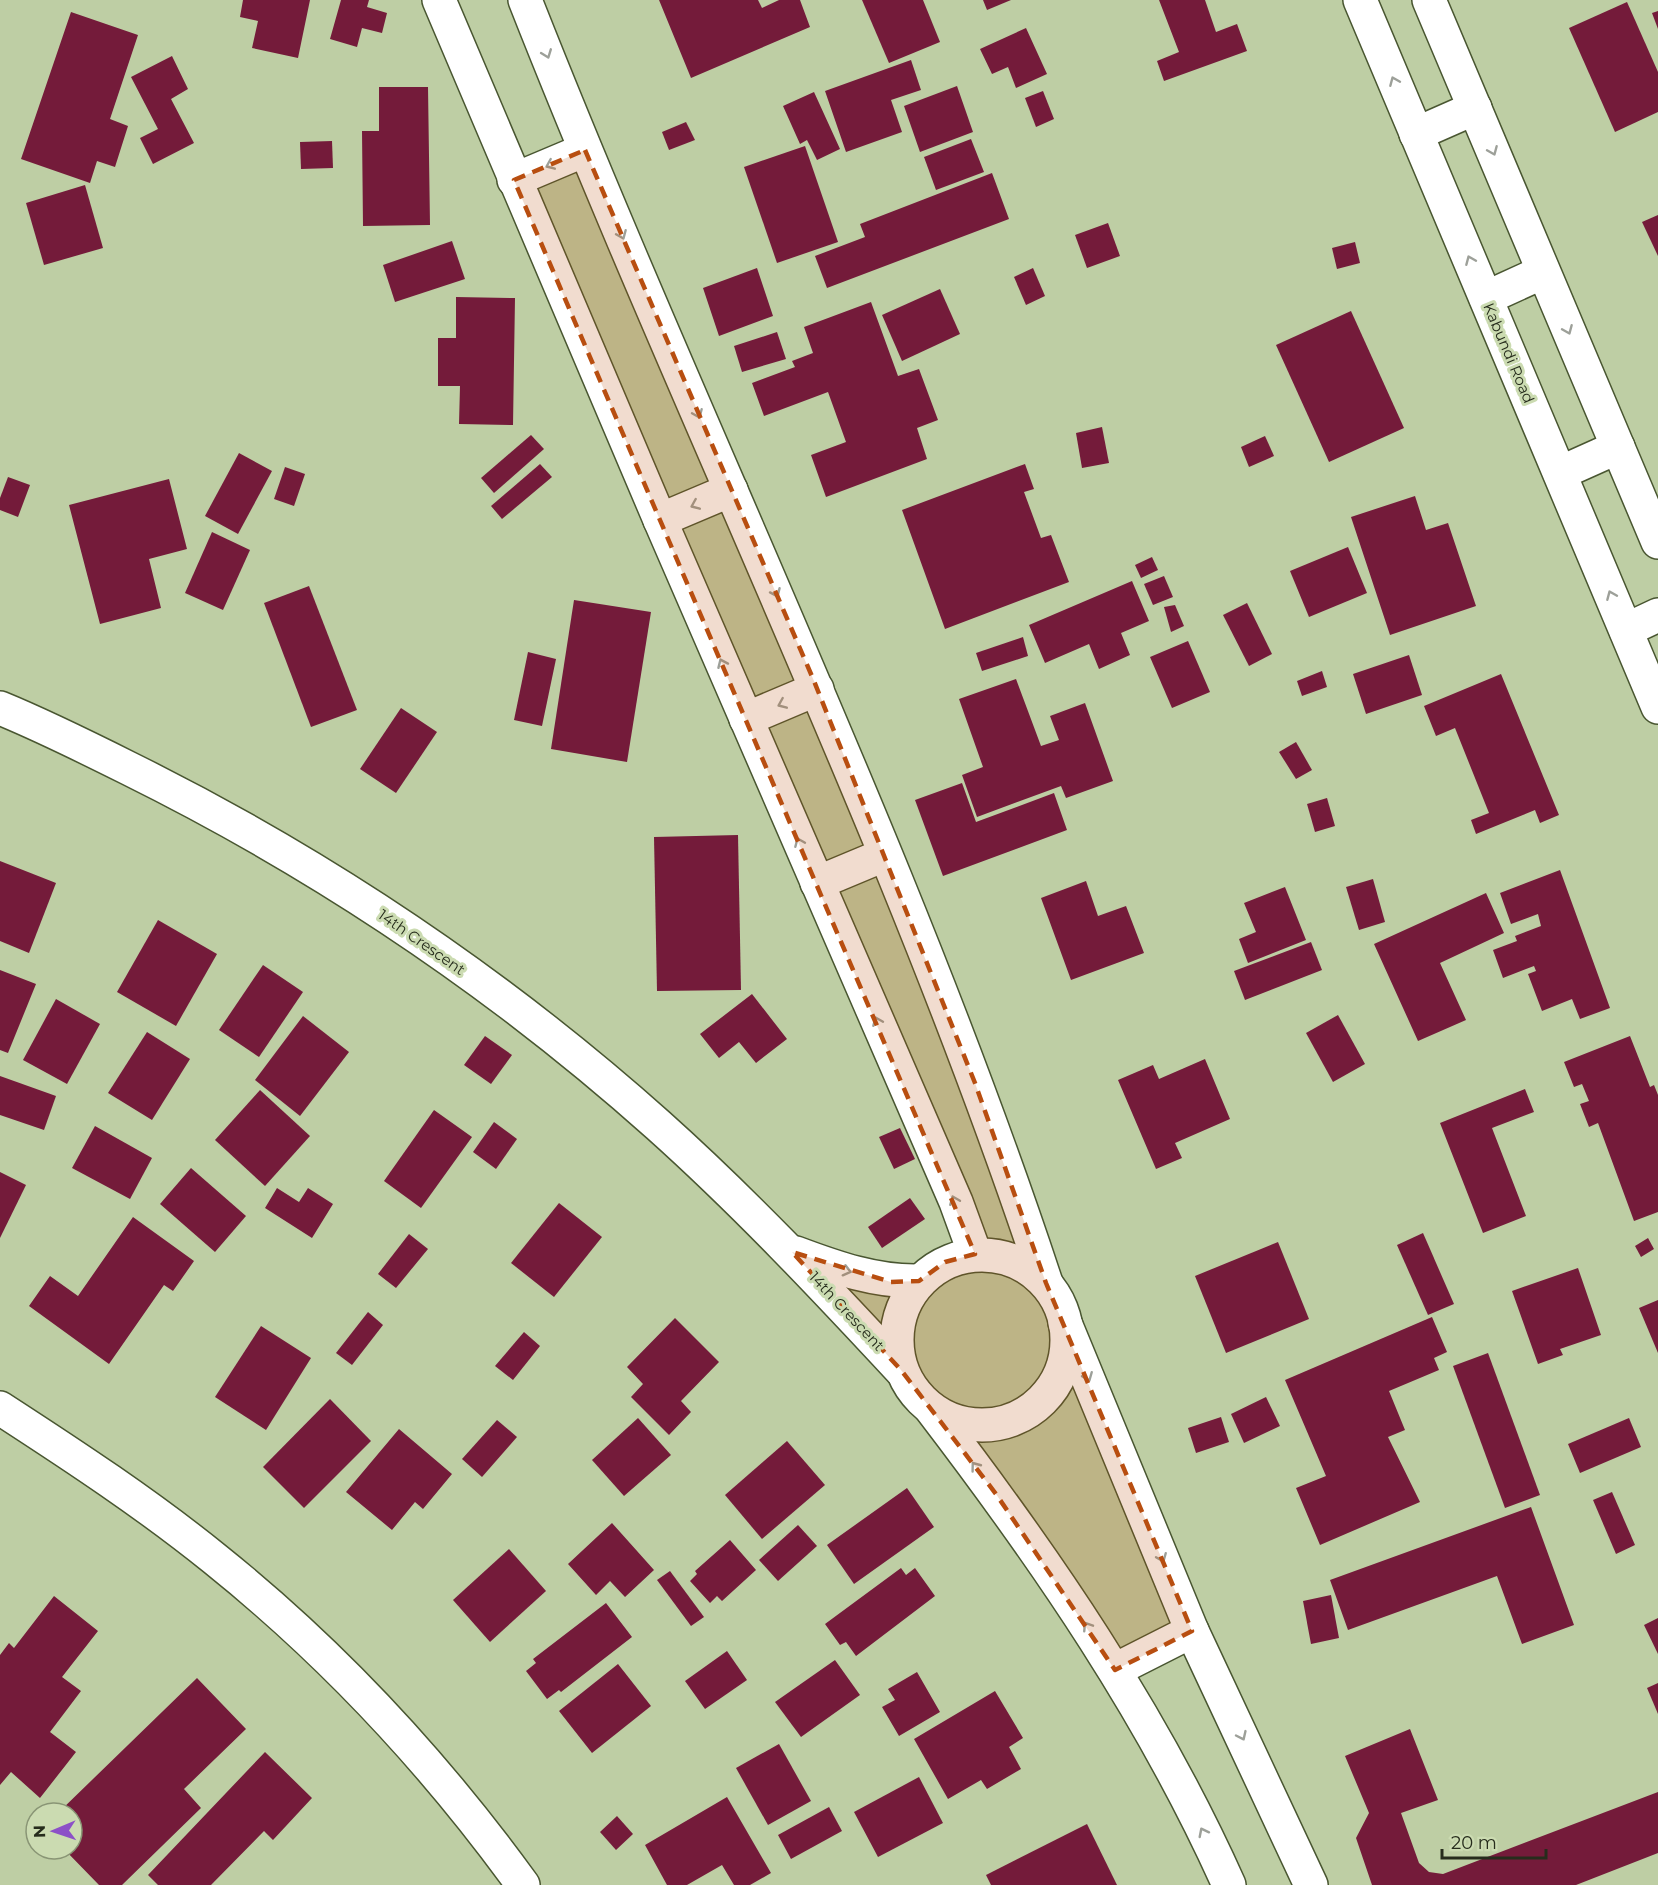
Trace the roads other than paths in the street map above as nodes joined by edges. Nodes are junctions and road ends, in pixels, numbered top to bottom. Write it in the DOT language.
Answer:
graph roads {
  1 [pos="439,0"];
  2 [pos="525,0"];
  3 [pos="1360,0"];
  4 [pos="1429,0"];
  5 [pos="1474,108"];
  6 [pos="1416,134"];
  7 [pos="585,150"];
  8 [pos="514,180"];
  9 [pos="1543,272"];
  10 [pos="1486,298"];
  11 [pos="1618,447"];
  12 [pos="1560,473"];
  13 [pos="731,490"];
  14 [pos="660,520"];
  15 [pos="1658,542"];
  16 [pos="1658,615"];
  17 [pos="1626,630"];
  18 [pos="817,689"];
  19 [pos="1658,707"];
  20 [pos="0,708"];
  21 [pos="746,719"];
  22 [pos="884,855"];
  23 [pos="817,883"];
  24 [pos="792,1252"];
  25 [pos="975,1254"];
  26 [pos="919,1281"];
  27 [pos="1046,1283"];
  28 [pos="1065,1323"];
  29 [pos="901,1370"];
  30 [pos="0,1408"];
  31 [pos="932,1410"];
  32 [pos="1192,1631"];
  33 [pos="1115,1670"];
  34 [pos="523,1885"];
  35 [pos="1228,1885"];
  36 [pos="1311,1885"];
  1 -- 8 [label="street"];
  2 -- 7 [label="street, one-way"];
  6 -- 3 [label="street, Kabundi Road, one-way"];
  4 -- 5 [label="street"];
  5 -- 6 [label="street"];
  5 -- 9 [label="street, one-way"];
  10 -- 6 [label="street, Kabundi Road, one-way"];
  7 -- 8 [label="street, one-way"];
  7 -- 13 [label="street, one-way"];
  8 -- 14 [label="street"];
  9 -- 10 [label="street"];
  9 -- 11 [label="street, one-way"];
  10 -- 12 [label="street, Kabundi Road"];
  11 -- 12 [label="street"];
  11 -- 15 [label="street"];
  17 -- 12 [label="street, Kabundi Road, one-way"];
  13 -- 14 [label="street, one-way"];
  13 -- 18 [label="street, one-way"];
  21 -- 14 [label="street, one-way"];
  16 -- 17 [label="street"];
  17 -- 19 [label="street, Kabundi Road"];
  18 -- 21 [label="street, one-way"];
  18 -- 22 [label="street"];
  20 -- 24 [label="street, 14th Crescent"];
  23 -- 21 [label="street, one-way"];
  22 -- 23 [label="street"];
  22 -- 27 [label="street"];
  25 -- 23 [label="street, one-way"];
  24 -- 26 [label="street, 14th Crescent, one-way"];
  24 -- 29 [label="street, 14th Crescent"];
  25 -- 26 [label="street"];
  25 -- 27 [label="street"];
  26 -- 29 [label="street"];
  27 -- 28 [label="street"];
  28 -- 31 [label="street"];
  28 -- 32 [label="street, one-way"];
  29 -- 31 [label="street"];
  30 -- 34 [label="street"];
  33 -- 31 [label="street, one-way"];
  32 -- 33 [label="street"];
  32 -- 36 [label="street, one-way"];
  35 -- 33 [label="street, one-way"];
}
